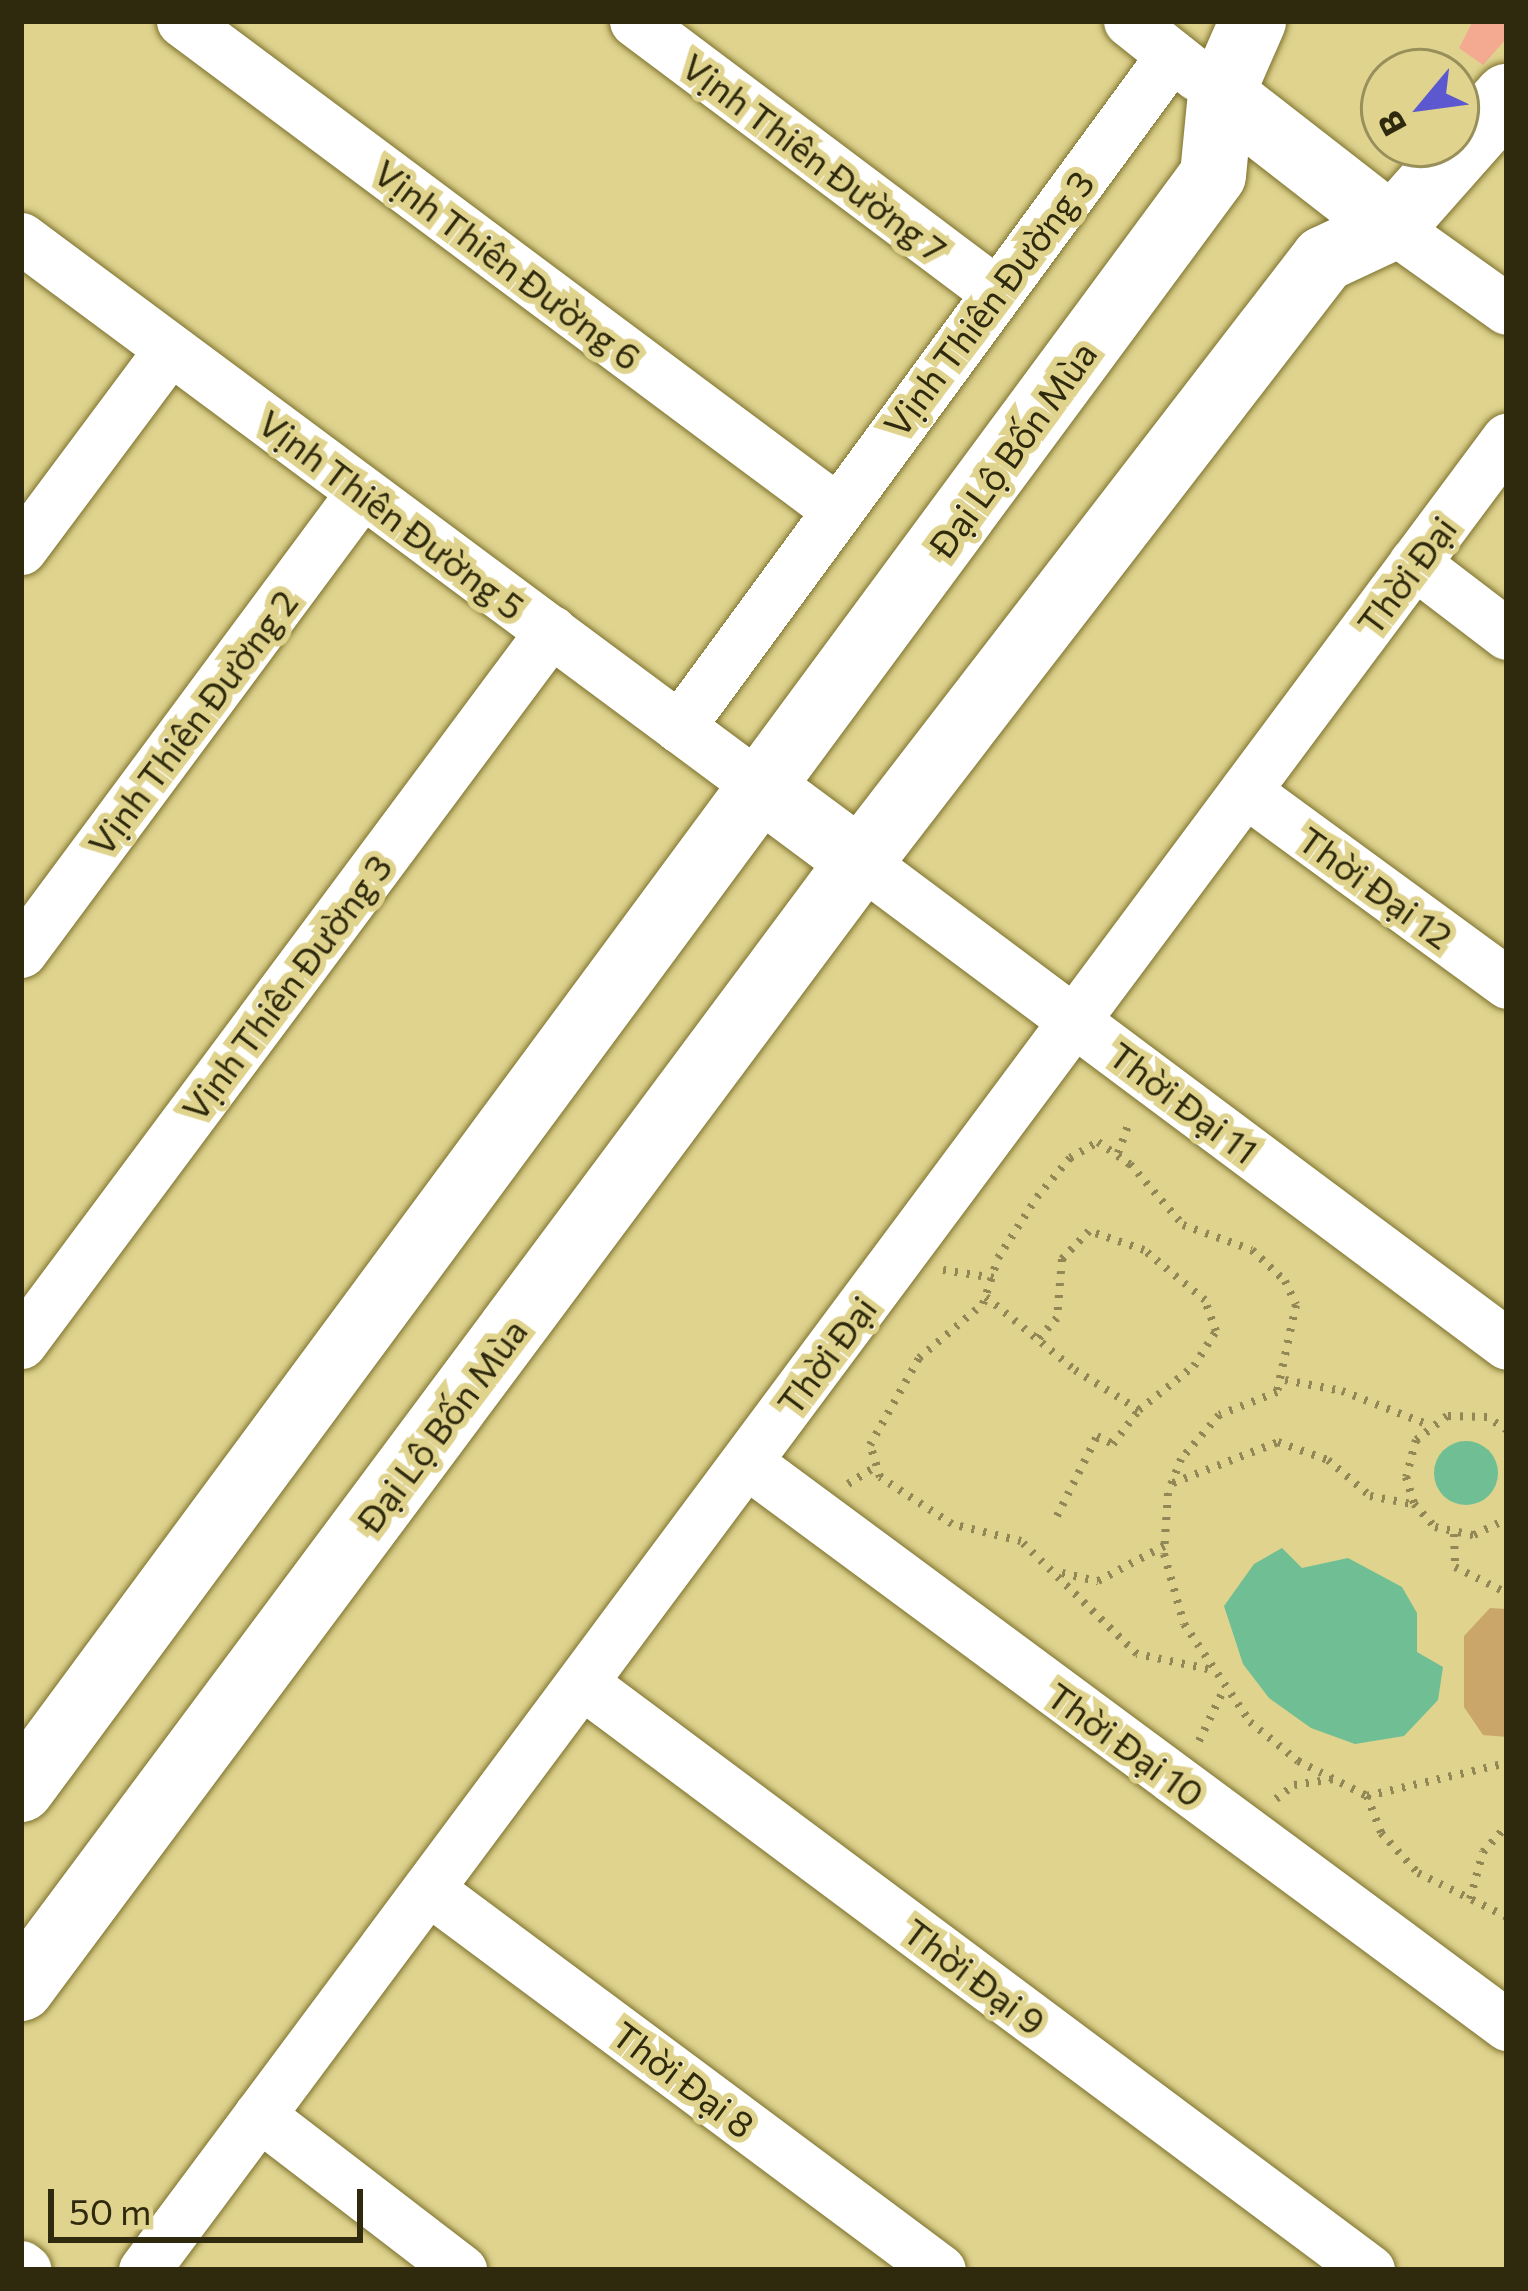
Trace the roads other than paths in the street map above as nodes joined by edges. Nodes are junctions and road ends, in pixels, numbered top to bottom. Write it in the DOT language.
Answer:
graph roads {
  1 [pos="182,21"];
  2 [pos="635,21"];
  3 [pos="1129,21"];
  4 [pos="1253,21"];
  5 [pos="1197,74"];
  6 [pos="1507,97"];
  7 [pos="1392,227"];
  8 [pos="21,238"];
  9 [pos="996,292"];
  10 [pos="1507,309"];
  11 [pos="170,349"];
  12 [pos="1507,439"];
  13 [pos="362,492"];
  14 [pos="835,508"];
  15 [pos="21,549"];
  16 [pos="1414,563"];
  17 [pos="550,632"];
  18 [pos="1507,634"];
  19 [pos="680,727"];
  20 [pos="763,789"];
  21 [pos="1245,791"];
  22 [pos="860,861"];
  23 [pos="21,952"];
  24 [pos="1507,983"];
  25 [pos="1074,1021"];
  26 [pos="21,1343"];
  27 [pos="1507,1344"];
  28 [pos="746,1462"];
  29 [pos="582,1683"];
  30 [pos="21,1790"];
  31 [pos="428,1889"];
  32 [pos="21,1988"];
  33 [pos="1507,2025"];
  34 [pos="259,2115"];
  35 [pos="144,2270"];
  36 [pos="461,2270"];
  37 [pos="940,2270"];
  38 [pos="1369,2270"];
  1 -- 14 [label="street, Vịnh Thiên Đường 6"];
  2 -- 9 [label="street, Vịnh Thiên Đường 7"];
  3 -- 5 [label="street"];
  4 -- 5 [label="main road, Đại Lộ Bốn Mùa"];
  5 -- 7 [label="main road"];
  5 -- 9 [label="street, Vịnh Thiên Đường 3"];
  5 -- 20 [label="main road, Đại Lộ Bốn Mùa"];
  6 -- 7 [label="main road, Đại Lộ Bốn Mùa"];
  7 -- 10 [label="street"];
  7 -- 22 [label="main road, Đại Lộ Bốn Mùa"];
  8 -- 11 [label="street, Vịnh Thiên Đường 5"];
  9 -- 14 [label="street, Vịnh Thiên Đường 3"];
  11 -- 13 [label="street, Vịnh Thiên Đường 5"];
  11 -- 15 [label="street"];
  12 -- 16 [label="street, Thời Đại"];
  13 -- 17 [label="street, Vịnh Thiên Đường 5"];
  13 -- 23 [label="street, Vịnh Thiên Đường 2"];
  14 -- 19 [label="street, Vịnh Thiên Đường 3"];
  16 -- 18 [label="street"];
  16 -- 21 [label="street, Thời Đại"];
  17 -- 19 [label="street, Vịnh Thiên Đường 5"];
  17 -- 26 [label="street, Vịnh Thiên Đường 3"];
  19 -- 20 [label="street, Vịnh Thiên Đường 5"];
  20 -- 22 [label="main road"];
  20 -- 30 [label="main road, Đại Lộ Bốn Mùa"];
  21 -- 24 [label="street, Thời Đại 12"];
  21 -- 25 [label="street, Thời Đại"];
  22 -- 25 [label="street, Thời Đại 11"];
  22 -- 32 [label="main road, Đại Lộ Bốn Mùa"];
  25 -- 27 [label="street, Thời Đại 11"];
  25 -- 28 [label="street, Thời Đại"];
  28 -- 29 [label="street, Thời Đại"];
  28 -- 33 [label="street, Thời Đại 10"];
  29 -- 31 [label="street, Thời Đại"];
  29 -- 38 [label="street, Thời Đại 9"];
  31 -- 34 [label="street, Thời Đại"];
  31 -- 37 [label="street, Thời Đại 8"];
  34 -- 35 [label="street, Thời Đại"];
  34 -- 36 [label="street"];
}
